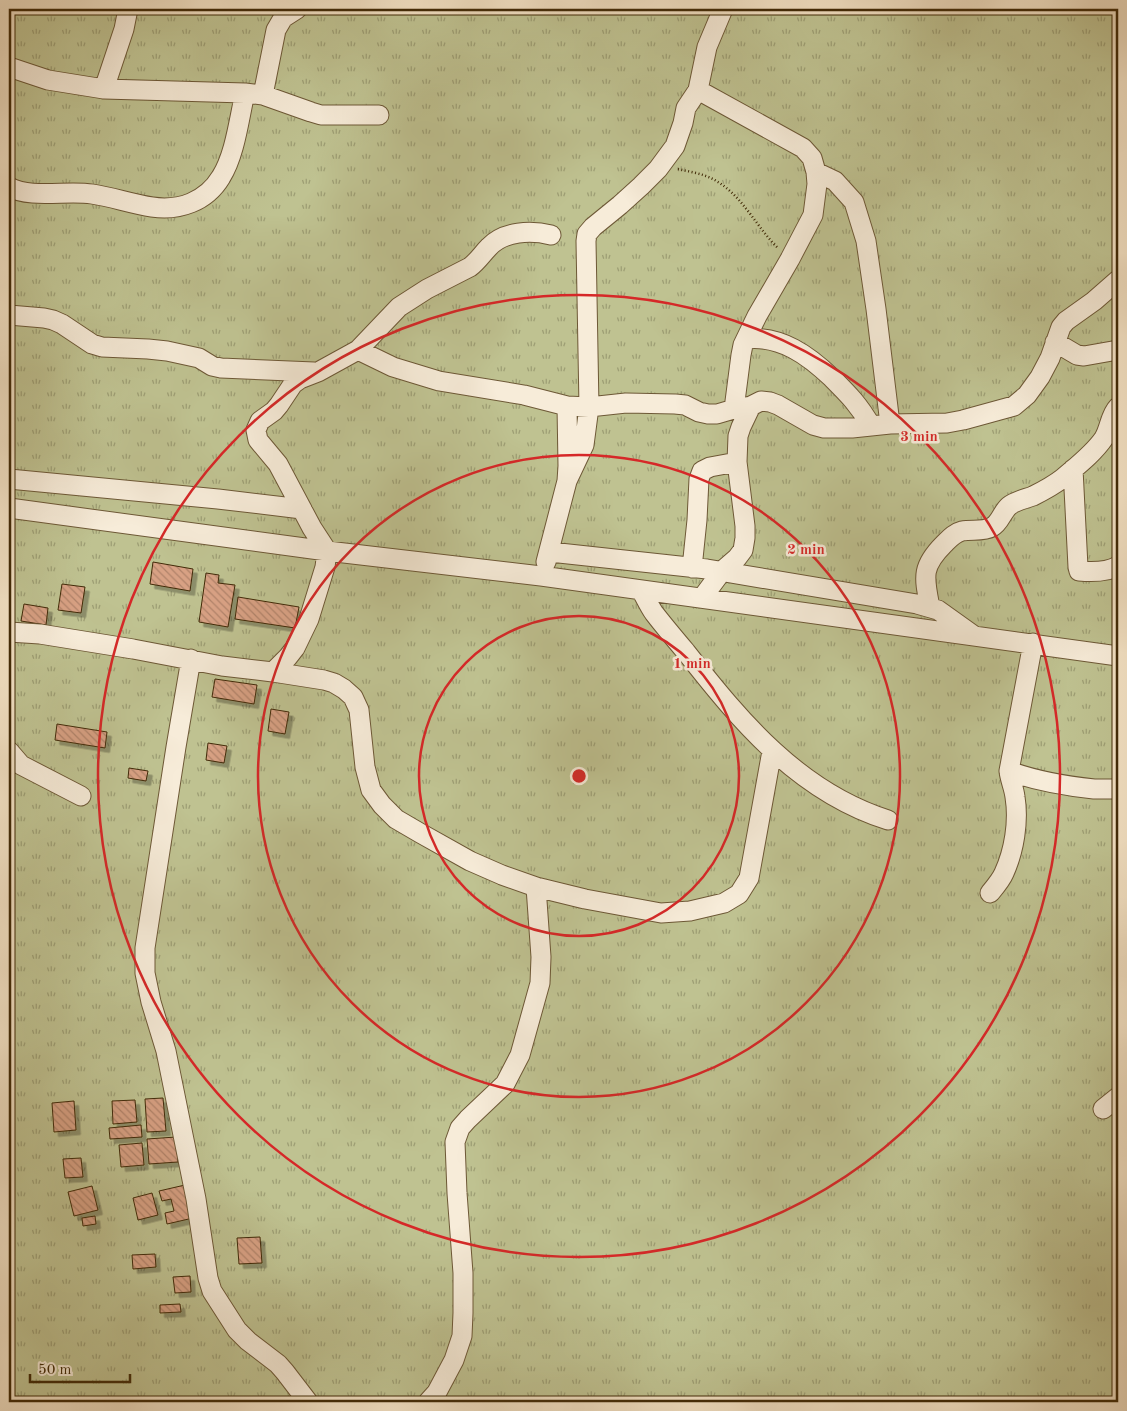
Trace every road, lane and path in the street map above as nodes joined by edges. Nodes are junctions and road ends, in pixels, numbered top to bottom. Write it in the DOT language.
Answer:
graph roads {
  1 [pos="128,9"];
  2 [pos="298,9"];
  3 [pos="722,9"];
  4 [pos="9,68"];
  5 [pos="104,89"];
  6 [pos="698,90"];
  7 [pos="254,94"];
  8 [pos="379,115"];
  9 [pos="658,169"];
  10 [pos="816,172"];
  11 [pos="9,188"];
  12 [pos="551,234"];
  13 [pos="790,259"];
  14 [pos="1118,280"];
  15 [pos="9,316"];
  16 [pos="746,339"];
  17 [pos="1055,342"];
  18 [pos="358,350"];
  19 [pos="1118,350"];
  20 [pos="318,372"];
  21 [pos="566,406"];
  22 [pos="589,406"];
  23 [pos="743,407"];
  24 [pos="1118,407"];
  25 [pos="890,424"];
  26 [pos="871,426"];
  27 [pos="737,462"];
  28 [pos="1073,469"];
  29 [pos="9,479"];
  30 [pos="567,482"];
  31 [pos="9,508"];
  32 [pos="302,509"];
  33 [pos="327,551"];
  34 [pos="550,552"];
  35 [pos="1118,566"];
  36 [pos="692,568"];
  37 [pos="722,572"];
  38 [pos="541,576"];
  39 [pos="641,590"];
  40 [pos="702,598"];
  41 [pos="930,607"];
  42 [pos="9,632"];
  43 [pos="974,637"];
  44 [pos="1032,644"];
  45 [pos="1118,656"];
  46 [pos="191,660"];
  47 [pos="273,672"];
  48 [pos="9,751"];
  49 [pos="772,751"];
  50 [pos="1009,771"];
  51 [pos="1118,789"];
  52 [pos="81,796"];
  53 [pos="888,820"];
  54 [pos="536,887"];
  55 [pos="990,893"];
  56 [pos="1118,1097"];
  57 [pos="1103,1109"];
  58 [pos="308,1402"];
  59 [pos="428,1402"];
  1 -- 5 [label="street"];
  2 -- 7 [label="street"];
  3 -- 6 [label="street"];
  4 -- 5 [label="street"];
  5 -- 7 [label="street"];
  6 -- 9 [label="street"];
  6 -- 10 [label="street"];
  7 -- 8 [label="street"];
  7 -- 11 [label="street"];
  9 -- 13 [label="path"];
  9 -- 22 [label="street"];
  10 -- 13 [label="street"];
  10 -- 25 [label="street"];
  12 -- 18 [label="street"];
  13 -- 16 [label="street"];
  14 -- 17 [label="street"];
  15 -- 20 [label="street"];
  16 -- 23 [label="street"];
  16 -- 26 [label="street"];
  17 -- 19 [label="street"];
  17 -- 25 [label="street"];
  18 -- 20 [label="street"];
  18 -- 21 [label="street"];
  20 -- 32 [label="street"];
  21 -- 22 [label="street"];
  21 -- 30 [label="street"];
  22 -- 23 [label="street"];
  22 -- 30 [label="street"];
  23 -- 26 [label="street"];
  23 -- 27 [label="street"];
  24 -- 28 [label="street"];
  25 -- 26 [label="street"];
  27 -- 36 [label="street"];
  27 -- 37 [label="street"];
  28 -- 35 [label="street"];
  28 -- 41 [label="street"];
  29 -- 32 [label="street"];
  30 -- 34 [label="street"];
  31 -- 33 [label="street"];
  32 -- 33 [label="street"];
  33 -- 38 [label="street"];
  33 -- 47 [label="street"];
  34 -- 36 [label="street"];
  34 -- 38 [label="street"];
  36 -- 37 [label="street"];
  37 -- 40 [label="street"];
  37 -- 41 [label="street"];
  38 -- 39 [label="street"];
  39 -- 40 [label="street"];
  39 -- 49 [label="street"];
  40 -- 43 [label="street"];
  41 -- 43 [label="street"];
  42 -- 46 [label="street"];
  43 -- 44 [label="street"];
  44 -- 45 [label="street"];
  44 -- 50 [label="street"];
  46 -- 47 [label="street"];
  46 -- 58 [label="street"];
  47 -- 54 [label="street"];
  48 -- 52 [label="street"];
  49 -- 53 [label="street"];
  49 -- 54 [label="street"];
  50 -- 51 [label="street"];
  50 -- 55 [label="street"];
  54 -- 59 [label="street"];
  56 -- 57 [label="street"];
}
